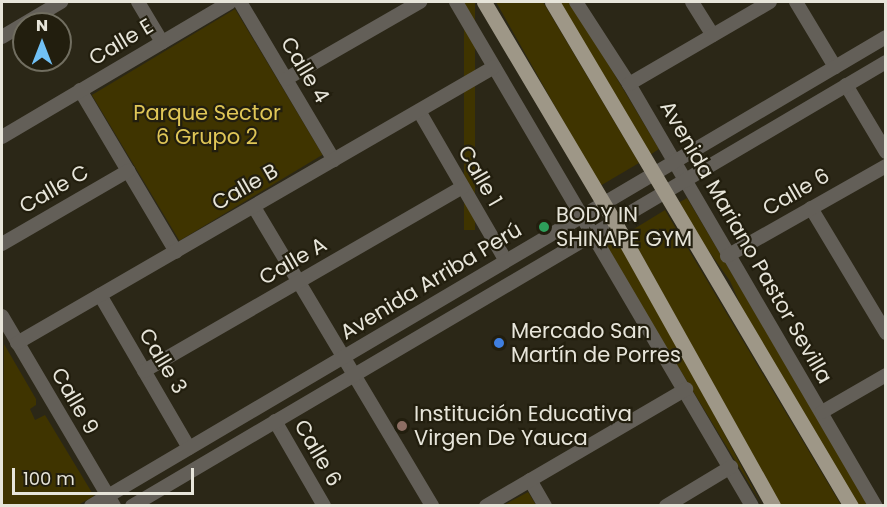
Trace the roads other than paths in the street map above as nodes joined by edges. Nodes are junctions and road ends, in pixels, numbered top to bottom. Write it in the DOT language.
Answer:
graph roads {
  1 [pos="61,2"];
  2 [pos="138,2"];
  3 [pos="230,2"];
  4 [pos="240,2"];
  5 [pos="420,2"];
  6 [pos="456,2"];
  7 [pos="484,2"];
  8 [pos="552,2"];
  9 [pos="576,2"];
  10 [pos="692,2"];
  11 [pos="770,2"];
  12 [pos="796,2"];
  13 [pos="712,35"];
  14 [pos="2,37"];
  15 [pos="885,38"];
  16 [pos="162,42"];
  17 [pos="885,62"];
  18 [pos="494,67"];
  19 [pos="835,67"];
  20 [pos="286,79"];
  21 [pos="629,84"];
  22 [pos="846,85"];
  23 [pos="80,90"];
  24 [pos="418,111"];
  25 [pos="2,135"];
  26 [pos="885,152"];
  27 [pos="334,160"];
  28 [pos="674,162"];
  29 [pos="885,166"];
  30 [pos="128,171"];
  31 [pos="652,175"];
  32 [pos="684,179"];
  33 [pos="463,187"];
  34 [pos="663,193"];
  35 [pos="604,204"];
  36 [pos="254,207"];
  37 [pos="811,208"];
  38 [pos="582,216"];
  39 [pos="614,221"];
  40 [pos="592,233"];
  41 [pos="2,244"];
  42 [pos="176,252"];
  43 [pos="727,256"];
  44 [pos="506,261"];
  45 [pos="299,282"];
  46 [pos="100,296"];
  47 [pos="2,316"];
  48 [pos="885,333"];
  49 [pos="17,343"];
  50 [pos="349,366"];
  51 [pos="144,371"];
  52 [pos="885,375"];
  53 [pos="686,389"];
  54 [pos="822,412"];
  55 [pos="275,421"];
  56 [pos="189,448"];
  57 [pos="730,467"];
  58 [pos="530,480"];
  59 [pos="111,501"];
  60 [pos="320,504"];
  61 [pos="91,506"];
  62 [pos="132,506"];
  63 [pos="432,506"];
  64 [pos="486,506"];
  65 [pos="544,506"];
  66 [pos="666,506"];
  67 [pos="752,506"];
  68 [pos="772,506"];
  69 [pos="851,506"];
  70 [pos="876,506"];
  1 -- 14 [label="street"];
  2 -- 16 [label="street"];
  3 -- 16 [label="street, Calle E"];
  4 -- 20 [label="street, Calle 4"];
  5 -- 20 [label="street"];
  6 -- 18 [label="street"];
  7 -- 35 [label="main road"];
  8 -- 31 [label="main road, Avenida Mariano Pastor Sevilla"];
  9 -- 21 [label="street, Avenida Mariano Pastor Sevilla"];
  10 -- 13 [label="street"];
  11 -- 13 [label="street"];
  12 -- 19 [label="street"];
  13 -- 21 [label="street"];
  15 -- 19 [label="street, Avenida Arriba Perú"];
  16 -- 23 [label="street, Calle E"];
  17 -- 22 [label="street, Avenida Arriba Perú"];
  18 -- 24 [label="street, Calle B"];
  18 -- 38 [label="street"];
  19 -- 28 [label="street, Avenida Arriba Perú"];
  20 -- 27 [label="street, Calle 4"];
  21 -- 28 [label="street, Avenida Mariano Pastor Sevilla"];
  22 -- 26 [label="street"];
  22 -- 32 [label="street, Avenida Arriba Perú"];
  23 -- 25 [label="street, Calle E"];
  23 -- 30 [label="street"];
  24 -- 27 [label="street, Calle B"];
  24 -- 33 [label="street, Calle 1"];
  27 -- 36 [label="street, Calle B"];
  28 -- 31 [label="street, Avenida Arriba Perú"];
  28 -- 32 [label="street, Avenida Mariano Pastor Sevilla"];
  29 -- 37 [label="street, Calle 6"];
  30 -- 41 [label="street, Calle C"];
  30 -- 42 [label="street"];
  31 -- 34 [label="main road, Avenida Mariano Pastor Sevilla"];
  31 -- 35 [label="street, Avenida Arriba Perú"];
  32 -- 34 [label="street, Avenida Arriba Perú"];
  32 -- 43 [label="street, Avenida Mariano Pastor Sevilla"];
  33 -- 44 [label="street, Calle 1"];
  33 -- 45 [label="street, Calle A"];
  34 -- 39 [label="street, Avenida Arriba Perú"];
  34 -- 69 [label="main road, Avenida Mariano Pastor Sevilla"];
  35 -- 38 [label="street, Avenida Arriba Perú"];
  35 -- 39 [label="main road"];
  36 -- 42 [label="street, Calle B"];
  36 -- 45 [label="street"];
  37 -- 43 [label="street, Calle 6"];
  37 -- 48 [label="street"];
  38 -- 40 [label="street"];
  38 -- 44 [label="street, Avenida Arriba Perú"];
  39 -- 40 [label="street, Avenida Arriba Perú"];
  39 -- 68 [label="main road"];
  40 -- 50 [label="street, Avenida Arriba Perú"];
  40 -- 53 [label="street"];
  42 -- 46 [label="street, Calle B"];
  43 -- 54 [label="street, Avenida Mariano Pastor Sevilla"];
  44 -- 50 [label="street, Avenida Arriba Perú"];
  45 -- 50 [label="street"];
  45 -- 51 [label="street, Calle A"];
  46 -- 49 [label="street, Calle B"];
  46 -- 51 [label="street, Calle 3"];
  47 -- 49 [label="street, Calle 9"];
  49 -- 59 [label="street, Calle 9"];
  50 -- 55 [label="street, Avenida Arriba Perú"];
  50 -- 56 [label="street, Avenida Arriba Perú"];
  50 -- 63 [label="street"];
  51 -- 56 [label="street, Calle 3"];
  52 -- 54 [label="street"];
  53 -- 57 [label="street"];
  53 -- 58 [label="street"];
  54 -- 70 [label="street, Avenida Mariano Pastor Sevilla"];
  55 -- 60 [label="street, Calle 6"];
  55 -- 62 [label="street, Avenida Arriba Perú"];
  56 -- 59 [label="street, Avenida Arriba Perú"];
  57 -- 66 [label="street"];
  57 -- 67 [label="street"];
  58 -- 64 [label="street"];
  58 -- 65 [label="street"];
  59 -- 61 [label="street, Avenida Arriba Perú"];
}
